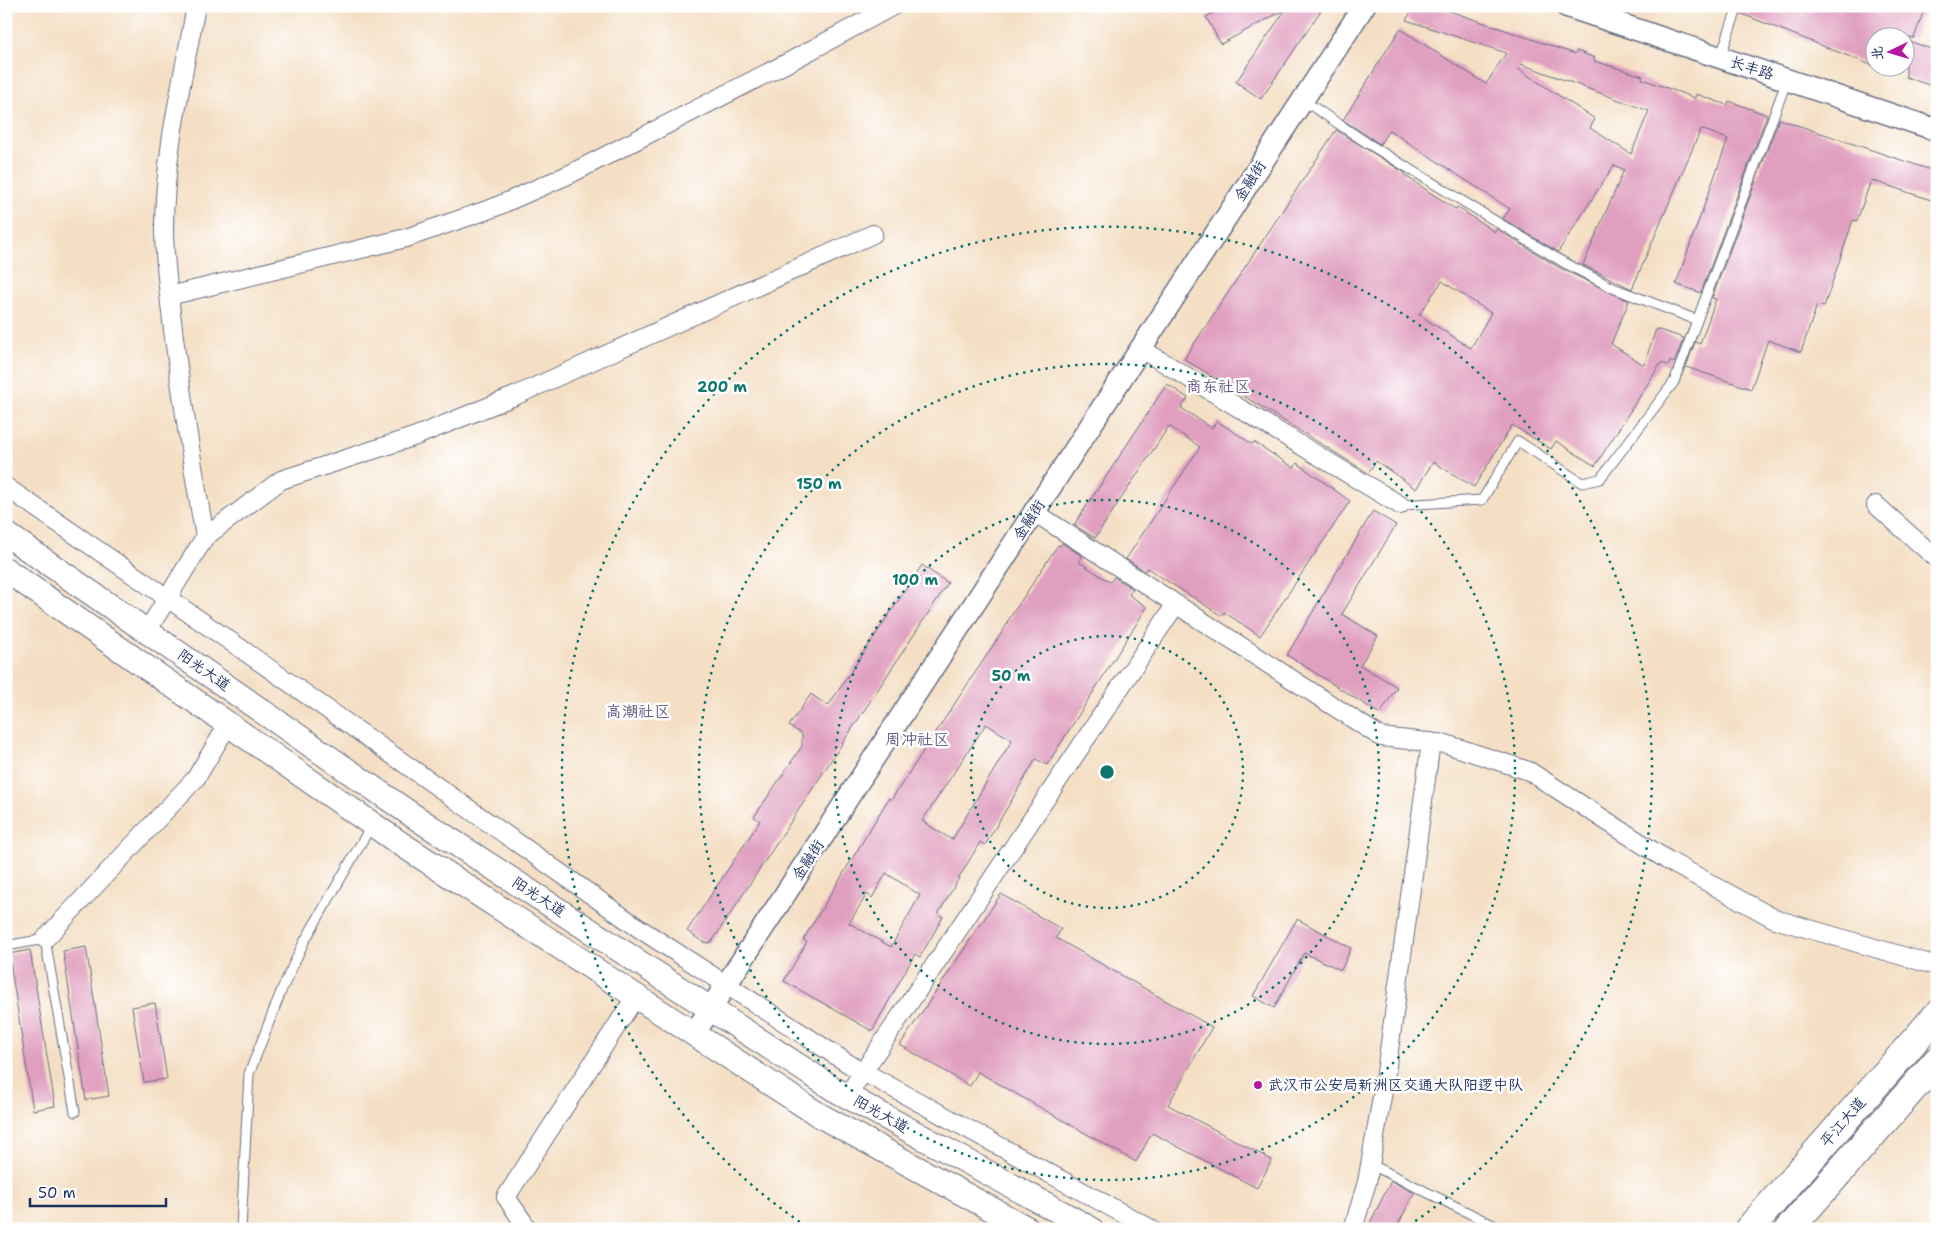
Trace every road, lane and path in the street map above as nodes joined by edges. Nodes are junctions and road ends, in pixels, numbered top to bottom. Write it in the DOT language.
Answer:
graph roads {
  1 [pos="196,6"];
  2 [pos="893,6"];
  3 [pos="1364,6"];
  4 [pos="1566,6"];
  5 [pos="1738,6"];
  6 [pos="1720,58"];
  7 [pos="1788,80"];
  8 [pos="1303,100"];
  9 [pos="1937,130"];
  10 [pos="873,234"];
  11 [pos="169,296"];
  12 [pos="1697,320"];
  13 [pos="1141,349"];
  14 [pos="6,488"];
  15 [pos="1400,505"];
  16 [pos="1876,505"];
  17 [pos="1034,512"];
  18 [pos="6,534"];
  19 [pos="204,537"];
  20 [pos="1937,559"];
  21 [pos="6,570"];
  22 [pos="167,598"];
  23 [pos="1176,604"];
  24 [pos="147,631"];
  25 [pos="229,724"];
  26 [pos="1430,742"];
  27 [pos="372,824"];
  28 [pos="45,939"];
  29 [pos="6,946"];
  30 [pos="1937,966"];
  31 [pos="726,985"];
  32 [pos="636,996"];
  33 [pos="711,1009"];
  34 [pos="1937,1015"];
  35 [pos="694,1034"];
  36 [pos="1937,1061"];
  37 [pos="863,1072"];
  38 [pos="847,1096"];
  39 [pos="75,1112"];
  40 [pos="1370,1164"];
  41 [pos="241,1229"];
  42 [pos="528,1229"];
  43 [pos="1028,1229"];
  44 [pos="1091,1229"];
  45 [pos="1151,1229"];
  46 [pos="1353,1229"];
  47 [pos="1501,1229"];
  48 [pos="1749,1229"];
  49 [pos="1789,1229"];
  1 -- 11 [label="street"];
  2 -- 11 [label="street"];
  3 -- 8 [label="street, 金融街"];
  4 -- 6 [label="street, 长丰路"];
  5 -- 6 [label="lane"];
  6 -- 7 [label="street, 长丰路"];
  7 -- 9 [label="street, 长丰路"];
  7 -- 12 [label="lane"];
  8 -- 12 [label="lane"];
  8 -- 13 [label="street, 金融街"];
  10 -- 19 [label="street"];
  11 -- 19 [label="street"];
  12 -- 15 [label="lane"];
  13 -- 15 [label="street"];
  13 -- 17 [label="street, 金融街"];
  14 -- 22 [label="street"];
  16 -- 20 [label="street"];
  17 -- 23 [label="street"];
  17 -- 31 [label="street, 金融街"];
  18 -- 24 [label="main road, 阳光大道"];
  19 -- 22 [label="street"];
  21 -- 25 [label="main road, 阳光大道"];
  22 -- 24 [label="street"];
  22 -- 31 [label="street"];
  23 -- 26 [label="street"];
  23 -- 37 [label="street"];
  24 -- 33 [label="main road, 阳光大道"];
  25 -- 27 [label="main road, 阳光大道"];
  25 -- 28 [label="street"];
  26 -- 30 [label="street"];
  26 -- 40 [label="street"];
  27 -- 32 [label="main road, 阳光大道"];
  27 -- 41 [label="lane"];
  28 -- 29 [label="lane"];
  28 -- 39 [label="lane"];
  31 -- 33 [label="street, 金融街"];
  31 -- 37 [label="street"];
  32 -- 35 [label="main road, 阳光大道"];
  32 -- 42 [label="street"];
  33 -- 35 [label="street, 金融街"];
  33 -- 38 [label="main road, 阳光大道"];
  34 -- 48 [label="highway, 平江大道"];
  35 -- 43 [label="main road, 阳光大道"];
  36 -- 49 [label="highway, 平江大道"];
  37 -- 38 [label="street"];
  37 -- 45 [label="street"];
  38 -- 44 [label="main road, 阳光大道"];
  40 -- 46 [label="street"];
  40 -- 47 [label="lane"];
}
